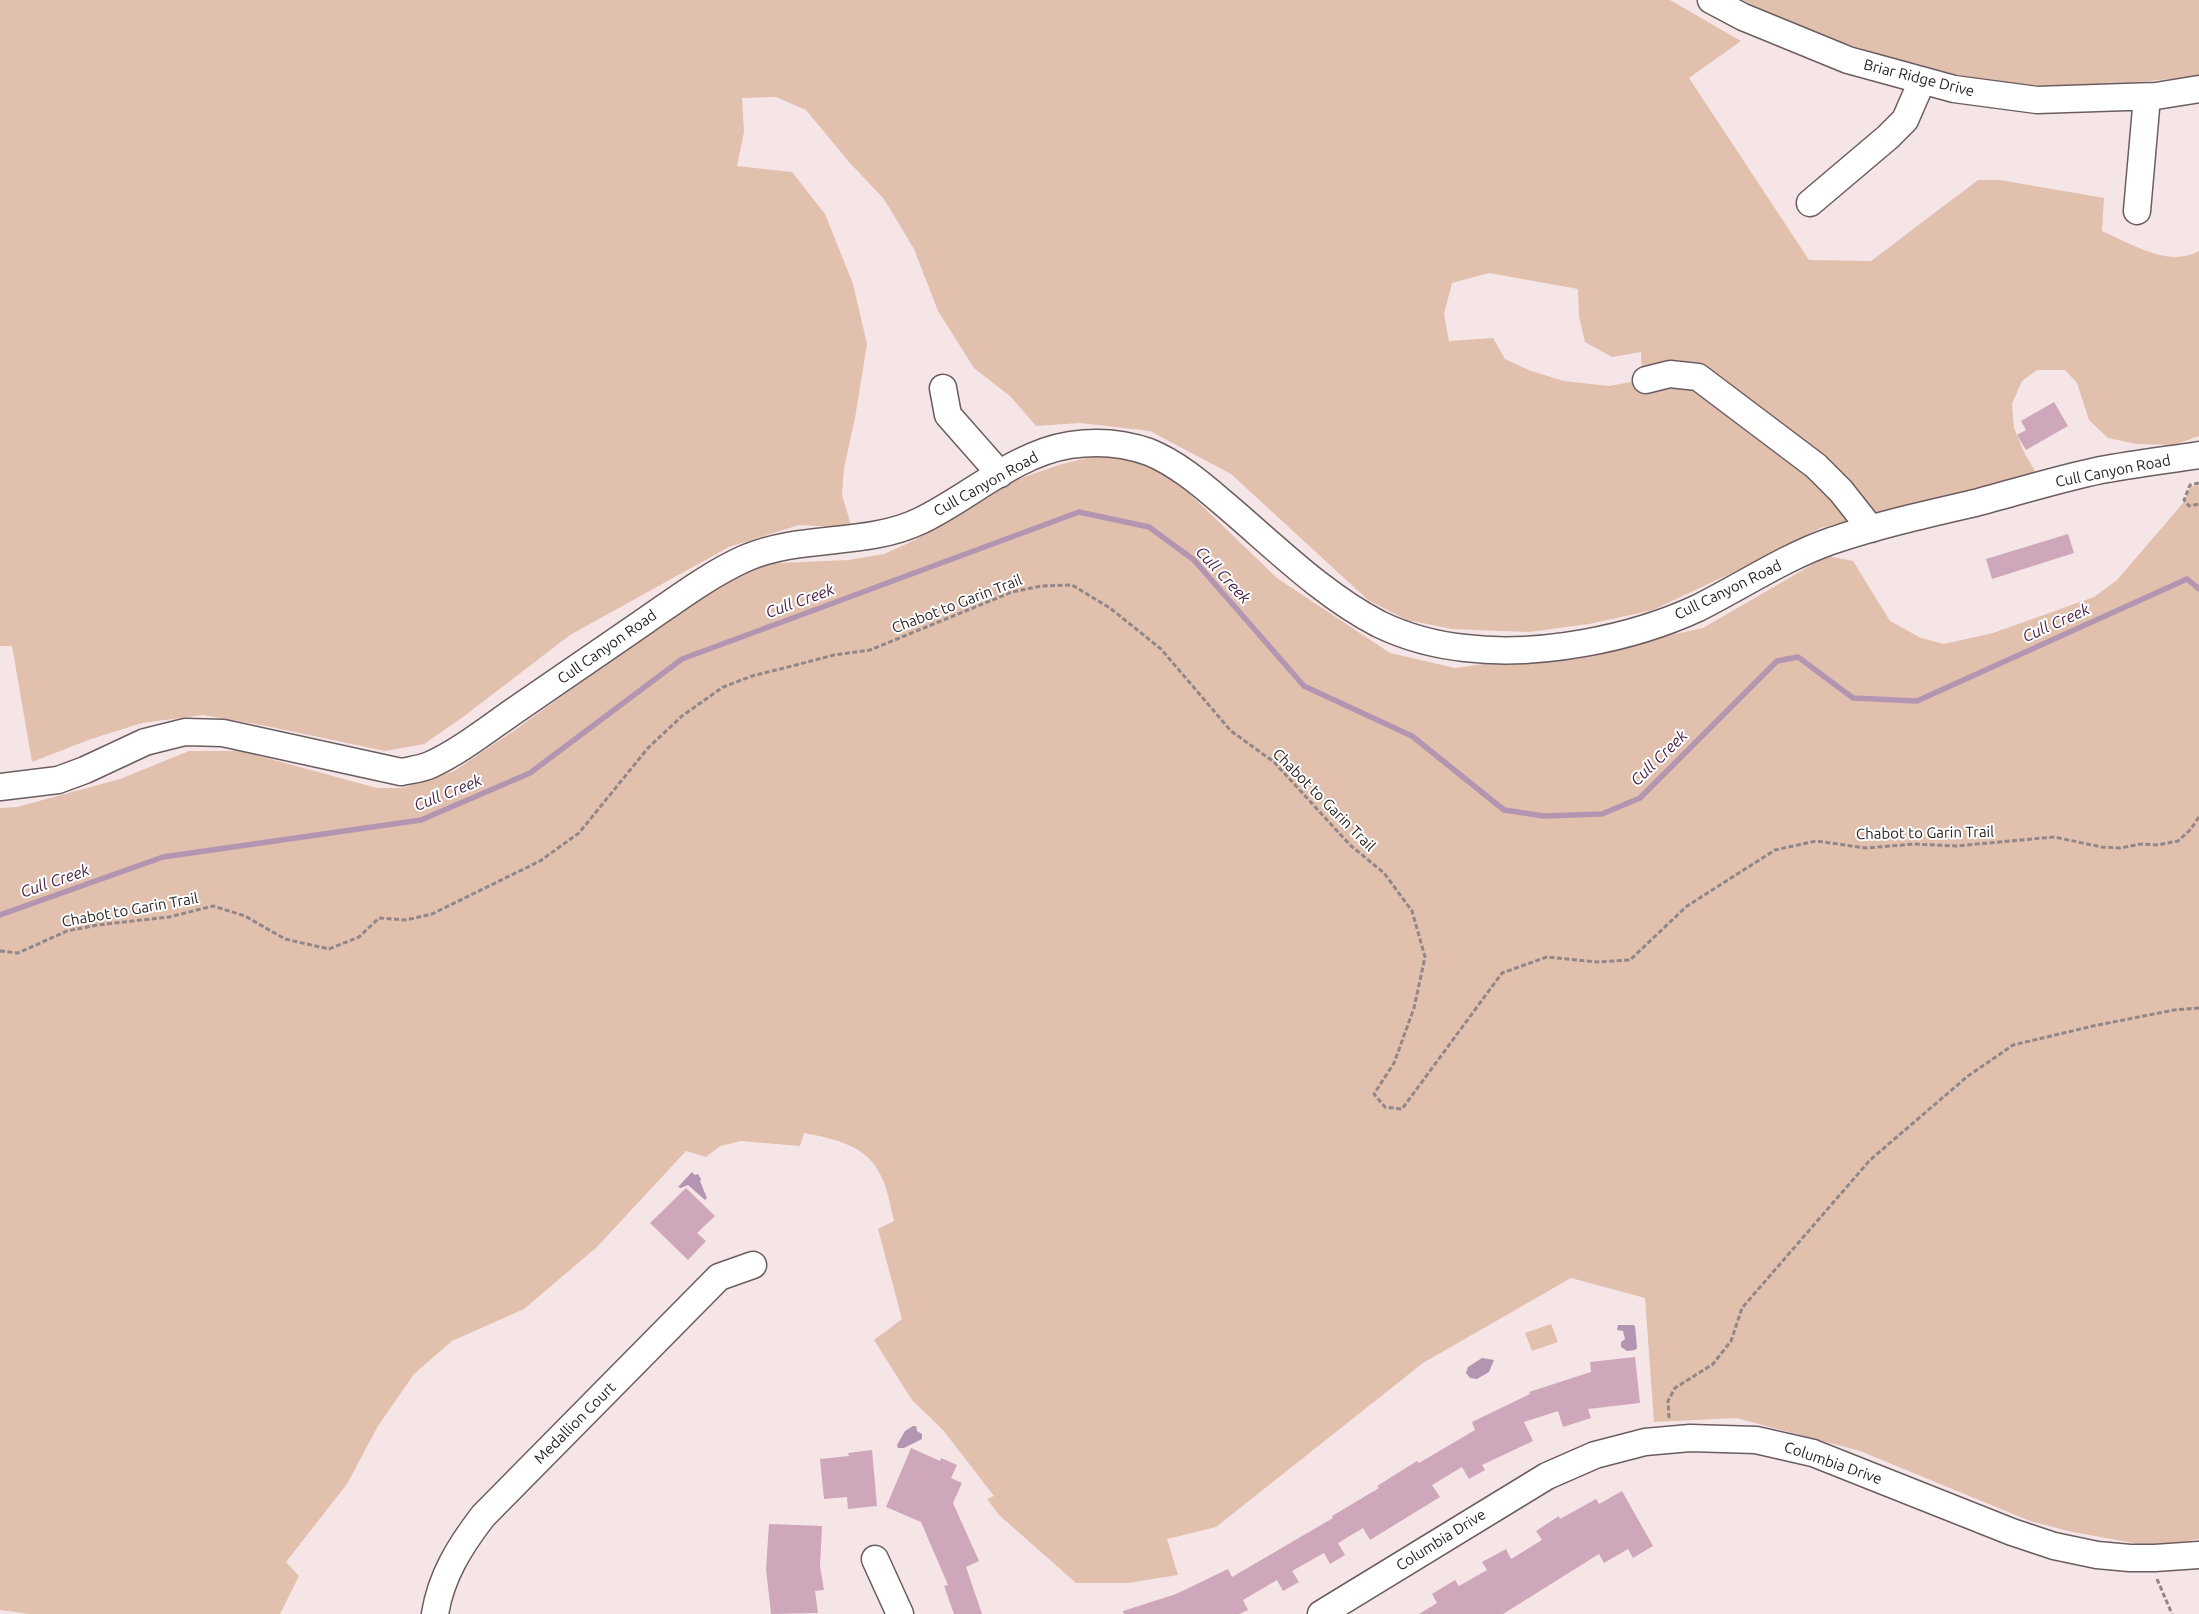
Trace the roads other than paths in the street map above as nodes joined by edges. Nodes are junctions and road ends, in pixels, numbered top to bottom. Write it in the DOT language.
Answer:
graph roads {
  1 [pos="1712,0"];
  2 [pos="1922,81"];
  3 [pos="2199,89"];
  4 [pos="2148,96"];
  5 [pos="1810,203"];
  6 [pos="2137,211"];
  7 [pos="1646,380"];
  8 [pos="943,388"];
  9 [pos="2199,455"];
  10 [pos="1000,474"];
  11 [pos="1871,529"];
  12 [pos="0,786"];
  13 [pos="753,1265"];
  14 [pos="2199,1555"];
  15 [pos="875,1560"];
  16 [pos="435,1614"];
  17 [pos="900,1614"];
  18 [pos="1320,1614"];
  1 -- 2 [label="street, Briar Ridge Drive"];
  2 -- 4 [label="street, Briar Ridge Drive"];
  2 -- 5 [label="street"];
  3 -- 4 [label="street, Briar Ridge Drive"];
  4 -- 6 [label="street"];
  7 -- 11 [label="street"];
  8 -- 10 [label="street"];
  9 -- 11 [label="street, Cull Canyon Road"];
  10 -- 11 [label="street, Cull Canyon Road"];
  10 -- 12 [label="street, Cull Canyon Road"];
  13 -- 16 [label="street, Medallion Court"];
  14 -- 18 [label="street, Columbia Drive"];
  15 -- 17 [label="street"];
}
